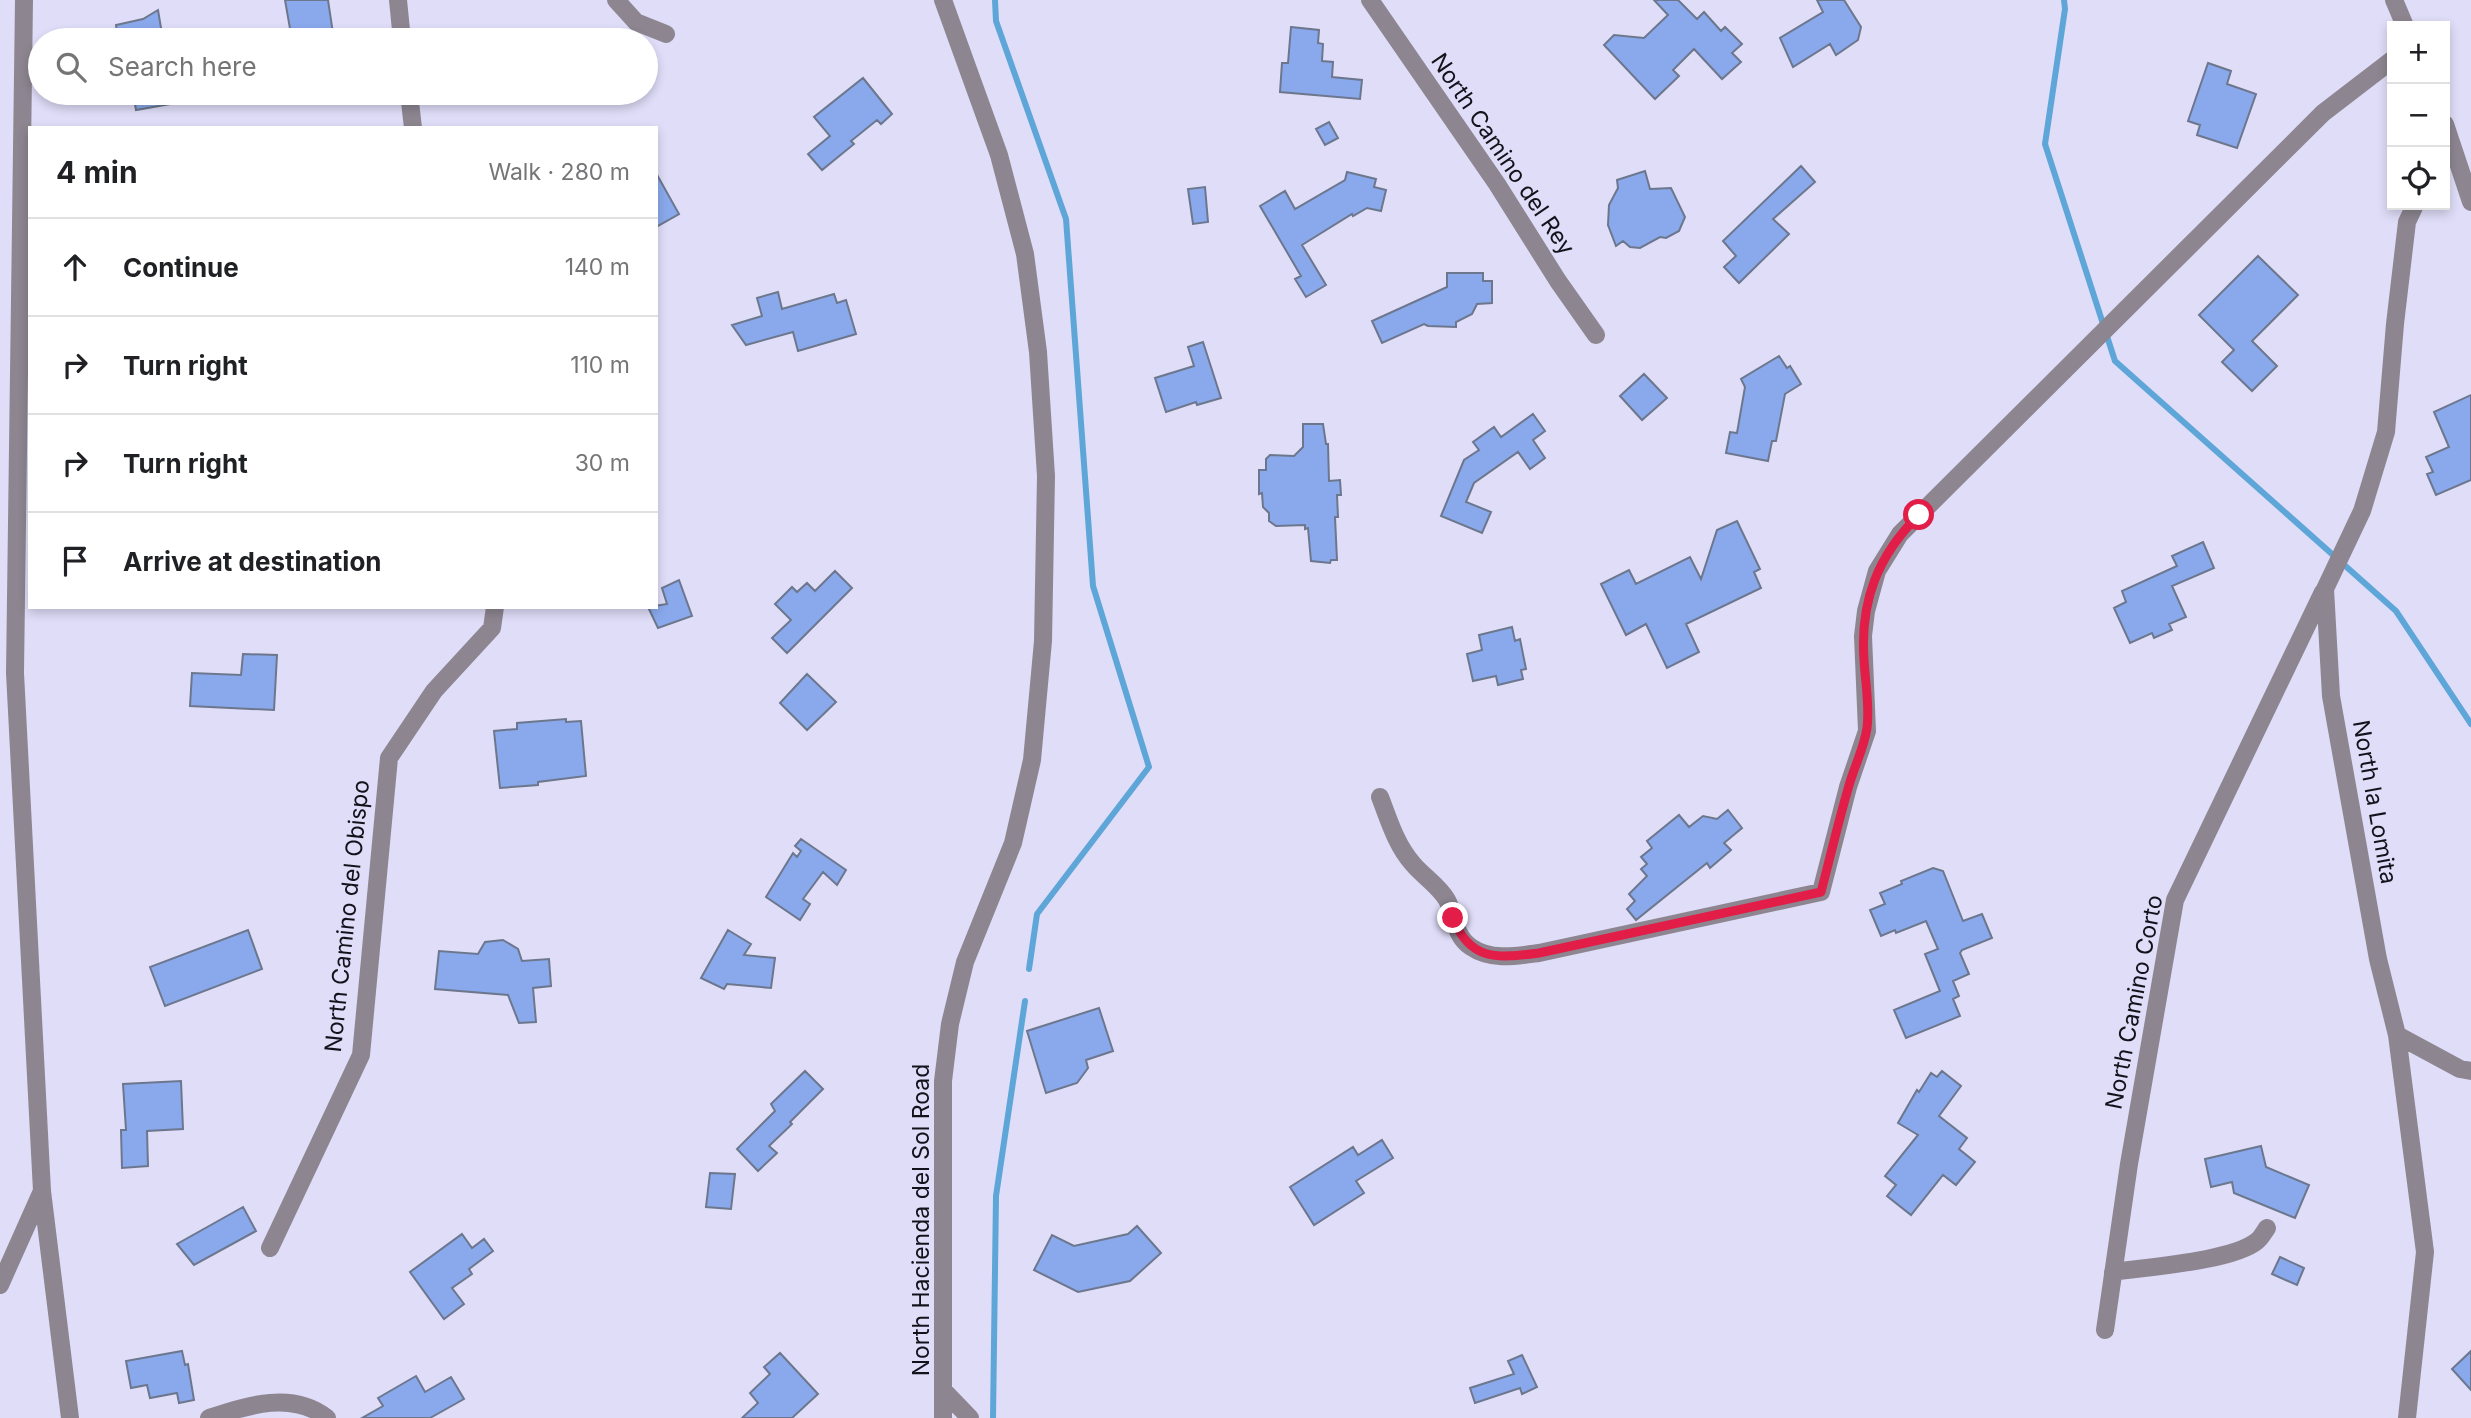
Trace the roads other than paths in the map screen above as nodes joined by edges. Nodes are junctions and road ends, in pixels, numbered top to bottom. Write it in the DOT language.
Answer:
graph roads {
  1 [pos="24,0"];
  2 [pos="398,0"];
  3 [pos="616,0"];
  4 [pos="943,0"];
  5 [pos="1370,0"];
  6 [pos="2395,0"];
  7 [pos="2403,21"];
  8 [pos="401,28"];
  9 [pos="651,28"];
  10 [pos="658,31"];
  11 [pos="666,34"];
  12 [pos="2387,64"];
  13 [pos="410,105"];
  14 [pos="413,126"];
  15 [pos="2450,143"];
  16 [pos="2471,202"];
  17 [pos="2413,210"];
  18 [pos="1596,335"];
  19 [pos="2325,589"];
  20 [pos="495,609"];
  21 [pos="1380,797"];
  22 [pos="2397,1035"];
  23 [pos="2471,1071"];
  24 [pos="42,1191"];
  25 [pos="2267,1228"];
  26 [pos="270,1248"];
  27 [pos="2113,1272"];
  28 [pos="0,1285"];
  29 [pos="2105,1330"];
  30 [pos="944,1391"];
  31 [pos="70,1418"];
  32 [pos="209,1418"];
  33 [pos="327,1418"];
  34 [pos="943,1418"];
  35 [pos="970,1418"];
  36 [pos="2407,1418"];
  1 -- 24 [label="street"];
  2 -- 8 [label="street"];
  3 -- 9 [label="street"];
  4 -- 30 [label="street, North Hacienda del Sol Road"];
  5 -- 18 [label="street, North Camino del Rey"];
  6 -- 7 [label="street"];
  10 -- 11 [label="street"];
  12 -- 21 [label="street"];
  13 -- 14 [label="street"];
  15 -- 16 [label="street"];
  17 -- 19 [label="street, North la Lomita"];
  19 -- 22 [label="street, North la Lomita"];
  19 -- 27 [label="street, North Camino Corto"];
  20 -- 26 [label="street, North Camino del Obispo"];
  22 -- 23 [label="street"];
  22 -- 36 [label="street, North la Lomita"];
  24 -- 28 [label="street"];
  24 -- 31 [label="street"];
  25 -- 27 [label="street"];
  27 -- 29 [label="street, North Camino Corto"];
  30 -- 34 [label="street, North Hacienda del Sol Road"];
  30 -- 35 [label="street"];
  32 -- 33 [label="street"];
}
